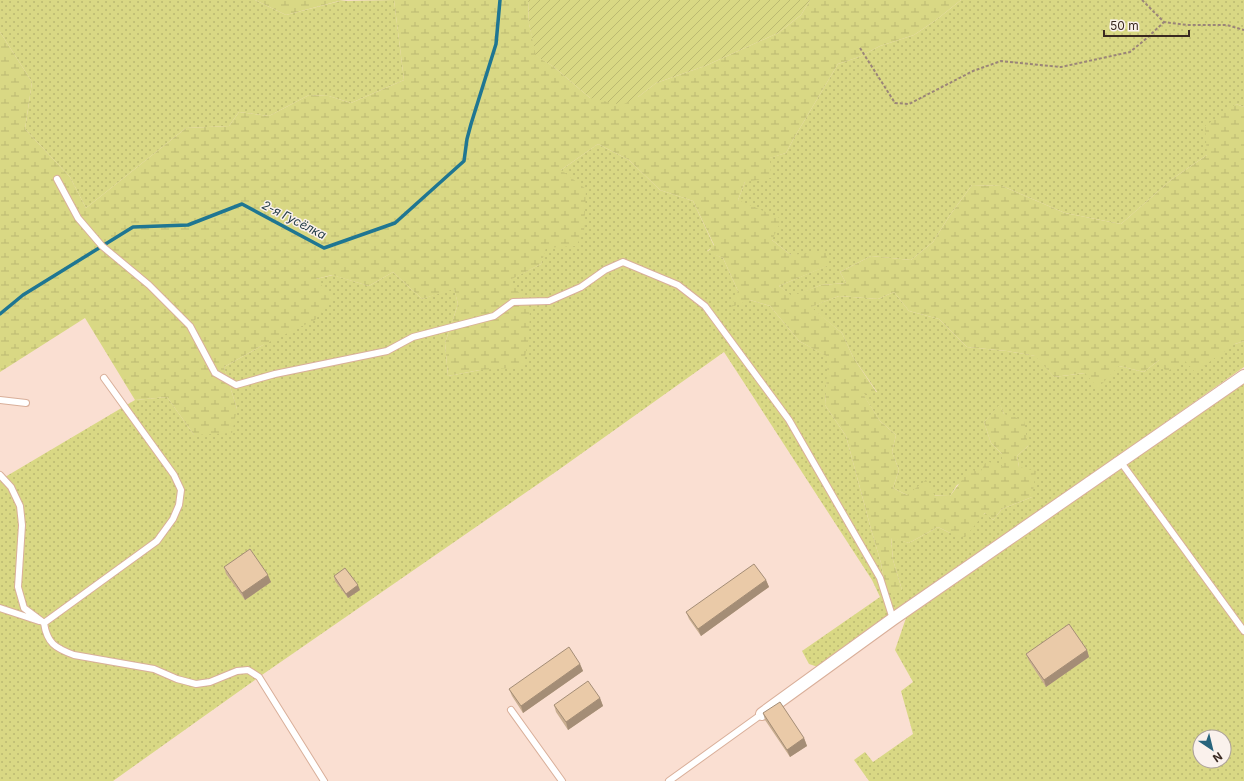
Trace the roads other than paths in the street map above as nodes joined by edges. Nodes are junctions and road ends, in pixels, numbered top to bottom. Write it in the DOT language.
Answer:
graph roads {
  1 [pos="57,179"];
  2 [pos="1244,376"];
  3 [pos="104,378"];
  4 [pos="0,400"];
  5 [pos="26,403"];
  6 [pos="1120,461"];
  7 [pos="0,476"];
  8 [pos="0,608"];
  9 [pos="893,619"];
  10 [pos="44,623"];
  11 [pos="1244,631"];
  12 [pos="511,710"];
  13 [pos="762,714"];
  14 [pos="324,781"];
  15 [pos="562,781"];
  16 [pos="669,781"];
  1 -- 9 [label="lane"];
  2 -- 6 [label="street"];
  3 -- 10 [label="lane"];
  4 -- 5 [label="lane"];
  6 -- 9 [label="street"];
  6 -- 11 [label="lane"];
  7 -- 10 [label="lane"];
  8 -- 10 [label="lane"];
  9 -- 13 [label="street"];
  10 -- 14 [label="lane"];
  12 -- 15 [label="lane"];
  13 -- 16 [label="lane"];
}
